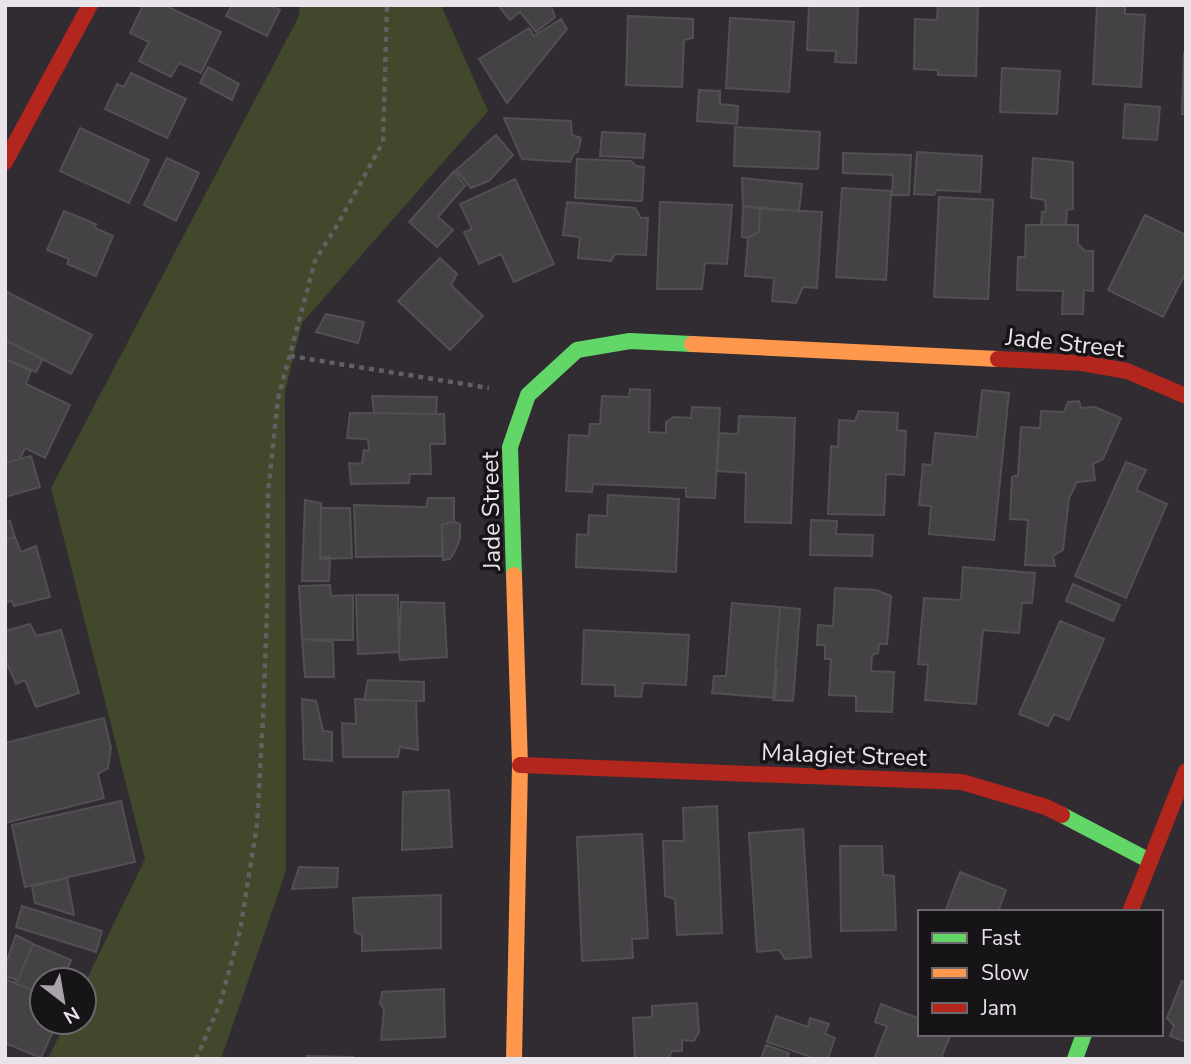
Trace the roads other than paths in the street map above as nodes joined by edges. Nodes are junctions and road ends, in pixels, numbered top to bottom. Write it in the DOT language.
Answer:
graph roads {
  1 [pos="90,5"];
  2 [pos="5,162"];
  3 [pos="1186,396"];
  4 [pos="520,765"];
  5 [pos="1186,771"];
  6 [pos="1150,861"];
  7 [pos="1131,910"];
  8 [pos="1083,1036"];
  9 [pos="514,1059"];
  10 [pos="1075,1059"];
  1 -- 2 [label="street"];
  3 -- 4 [label="street, Jade Street"];
  4 -- 6 [label="street, Malagiet Street"];
  4 -- 9 [label="street, Jade Street"];
  5 -- 6 [label="street"];
  6 -- 7 [label="street"];
  8 -- 10 [label="street"];
}
